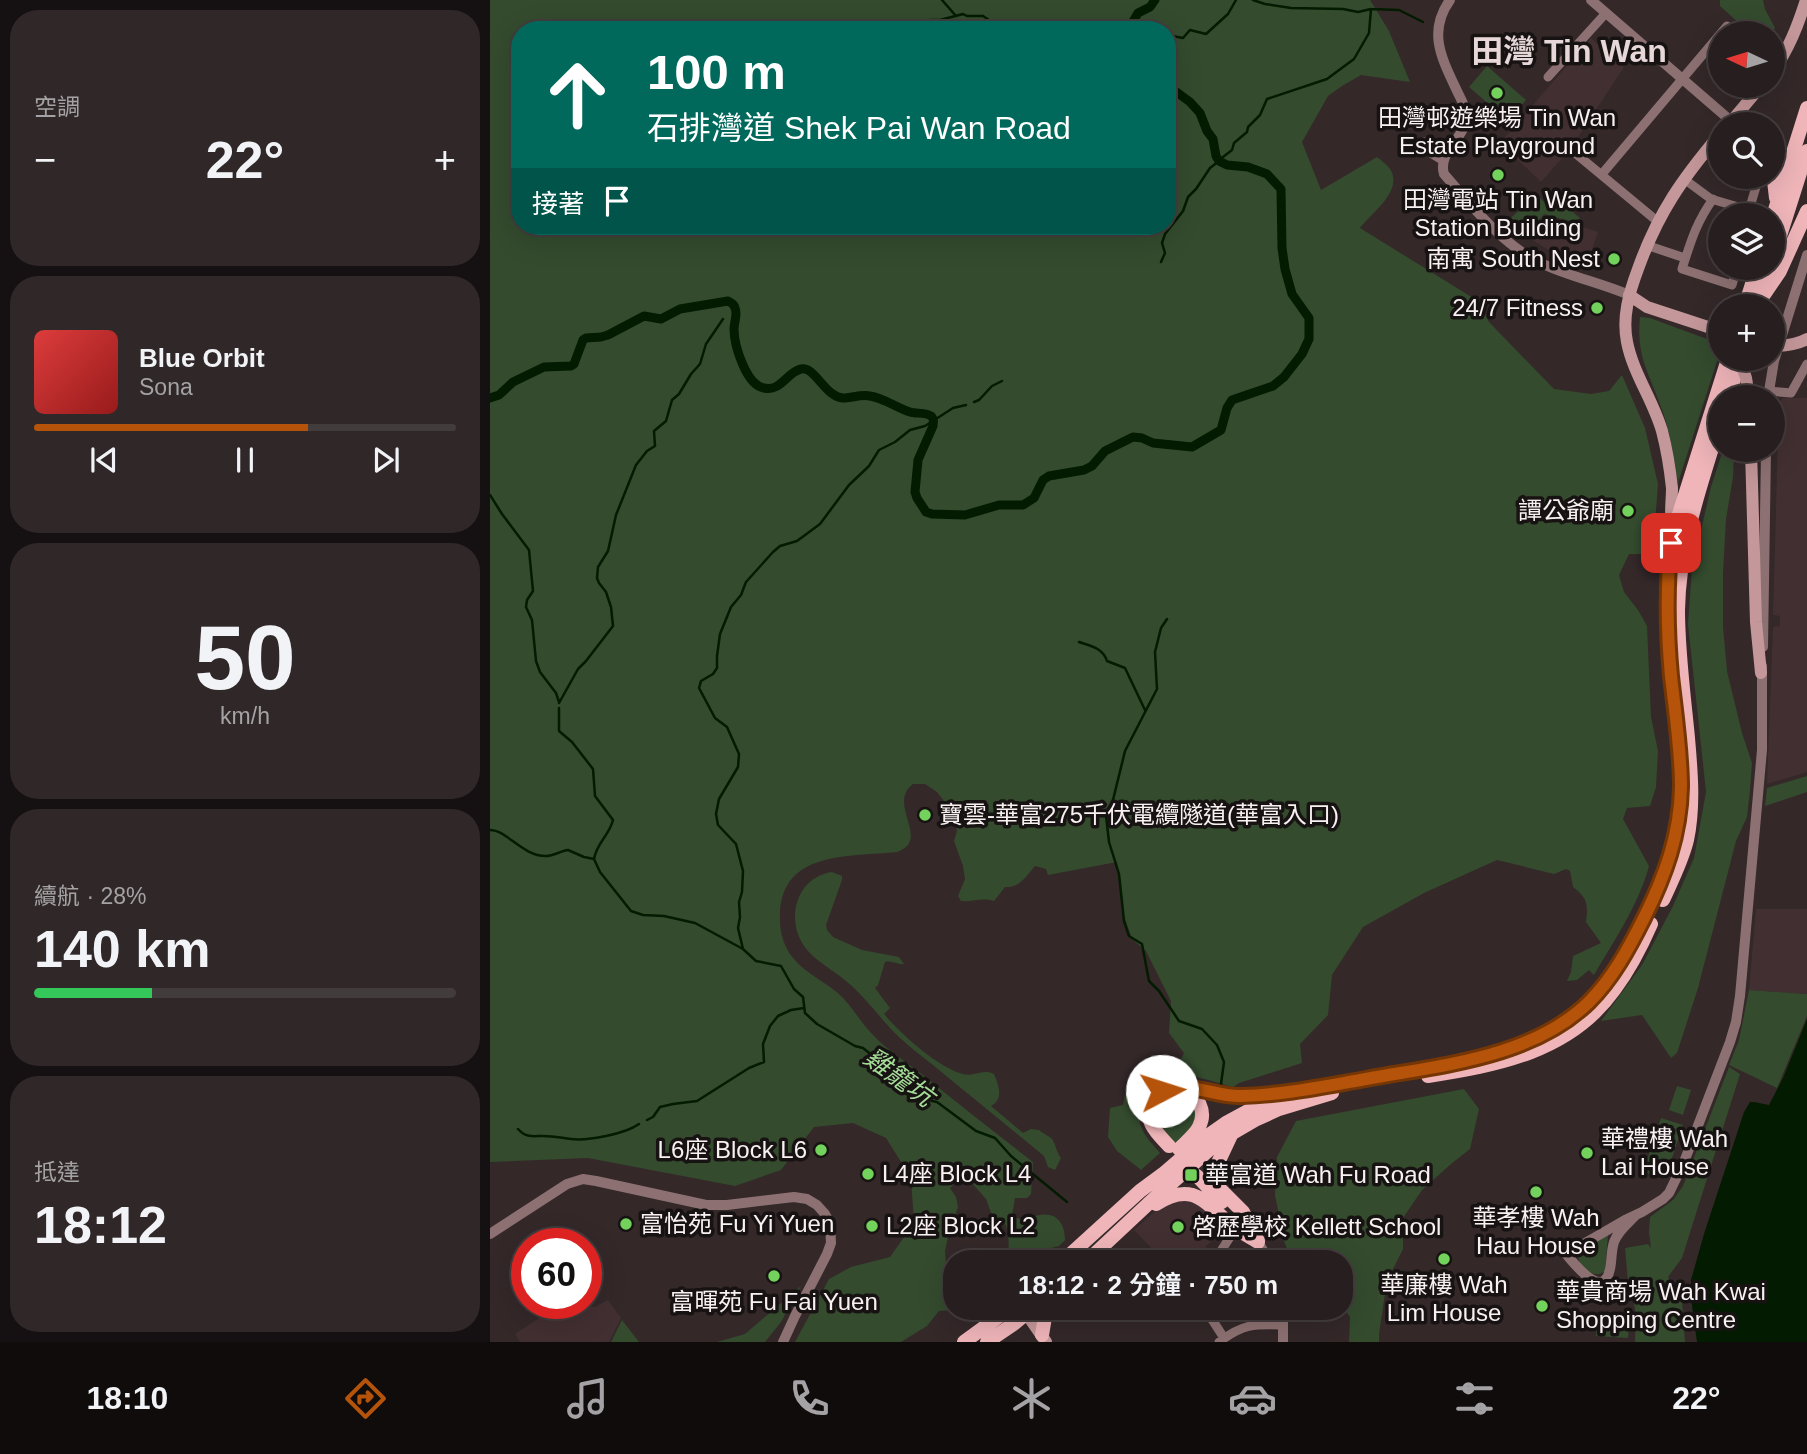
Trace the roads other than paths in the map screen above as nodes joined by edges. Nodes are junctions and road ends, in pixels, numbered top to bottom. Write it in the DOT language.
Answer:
graph roads {
  1 [pos="1450,0"];
  2 [pos="1591,0"];
  3 [pos="1806,0"];
  4 [pos="1606,13"];
  5 [pos="1708,47"];
  6 [pos="1785,53"];
  7 [pos="1548,77"];
  8 [pos="1681,78"];
  9 [pos="1751,98"];
  10 [pos="1807,108"];
  11 [pos="1719,112"];
  12 [pos="1740,112"];
  13 [pos="1424,142"];
  14 [pos="1569,148"];
  15 [pos="1708,149"];
  16 [pos="1807,151"];
  17 [pos="1442,160"];
  18 [pos="1601,174"];
  19 [pos="1684,179"];
  20 [pos="1713,199"];
  21 [pos="1724,203"];
  22 [pos="1777,203"];
  23 [pos="1807,211"];
  24 [pos="1785,220"];
  25 [pos="1657,221"];
  26 [pos="1646,245"];
  27 [pos="1807,255"];
  28 [pos="1685,258"];
  29 [pos="1708,277"];
  30 [pos="1716,280"];
  31 [pos="1733,280"];
  32 [pos="1765,294"];
  33 [pos="1629,295"];
  34 [pos="1708,328"];
  35 [pos="1807,340"];
  36 [pos="1785,346"];
  37 [pos="1807,364"];
  38 [pos="1724,371"];
  39 [pos="1770,385"];
  40 [pos="1785,393"];
  41 [pos="1708,460"];
  42 [pos="1751,462"];
  43 [pos="1766,462"];
  44 [pos="1674,530"];
  45 [pos="1761,673"];
  46 [pos="1174,1088"];
  47 [pos="1288,1093"];
  48 [pos="1232,1133"];
  49 [pos="1169,1146"];
  50 [pos="1196,1175"];
  51 [pos="1140,1191"];
  52 [pos="1143,1210"];
  53 [pos="1635,1216"];
  54 [pos="1232,1226"];
  55 [pos="490,1234"];
  56 [pos="1258,1242"];
  57 [pos="1074,1250"];
  58 [pos="1098,1250"];
  59 [pos="1222,1250"];
  60 [pos="1263,1250"];
  61 [pos="795,1316"];
  62 [pos="994,1320"];
  63 [pos="1018,1320"];
  64 [pos="1034,1320"];
  65 [pos="1045,1320"];
  66 [pos="1211,1320"];
  67 [pos="1283,1320"];
  68 [pos="1283,1325"];
  69 [pos="1044,1339"];
  70 [pos="1222,1340"];
  71 [pos="777,1342"];
  72 [pos="783,1342"];
  73 [pos="964,1342"];
  74 [pos="987,1342"];
  75 [pos="1283,1342"];
  1 -- 17 [label="street"];
  2 -- 4 [label="street"];
  3 -- 6 [label="main road"];
  4 -- 7 [label="street"];
  4 -- 8 [label="street"];
  5 -- 8 [label="street"];
  8 -- 11 [label="street"];
  8 -- 18 [label="street"];
  9 -- 12 [label="main road"];
  10 -- 22 [label="main road"];
  13 -- 17 [label="street"];
  14 -- 18 [label="street"];
  15 -- 19 [label="main road"];
  16 -- 24 [label="main road"];
  17 -- 33 [label="street"];
  18 -- 25 [label="street"];
  19 -- 20 [label="street"];
  19 -- 25 [label="main road"];
  20 -- 21 [label="street"];
  20 -- 28 [label="street"];
  23 -- 32 [label="main road"];
  25 -- 26 [label="main road"];
  26 -- 28 [label="street"];
  26 -- 33 [label="main road"];
  27 -- 39 [label="street"];
  28 -- 29 [label="street"];
  30 -- 31 [label="street"];
  33 -- 34 [label="main road"];
  33 -- 44 [label="main road"];
  35 -- 36 [label="main road, bridge"];
  37 -- 40 [label="street"];
  38 -- 44 [label="main road"];
  41 -- 48 [label="main road"];
  42 -- 45 [label="main road"];
  43 -- 45 [label="street"];
  44 -- 47 [label="main road"];
  45 -- 53 [label="street"];
  46 -- 47 [label="main road"];
  46 -- 49 [label="main road"];
  46 -- 51 [label="main road"];
  47 -- 51 [label="main road"];
  48 -- 52 [label="main road"];
  48 -- 56 [label="main road"];
  50 -- 56 [label="main road"];
  51 -- 57 [label="main road"];
  52 -- 54 [label="main road"];
  52 -- 58 [label="main road"];
  53 -- 53 [label="street"];
  54 -- 56 [label="main road"];
  54 -- 59 [label="street"];
  55 -- 61 [label="street"];
  56 -- 60 [label="street"];
  61 -- 71 [label="street"];
  61 -- 72 [label="street"];
  62 -- 73 [label="main road"];
  63 -- 74 [label="main road"];
  64 -- 69 [label="main road"];
  65 -- 69 [label="main road"];
  66 -- 70 [label="street"];
  67 -- 68 [label="street"];
  68 -- 70 [label="street"];
  68 -- 75 [label="street"];
}
